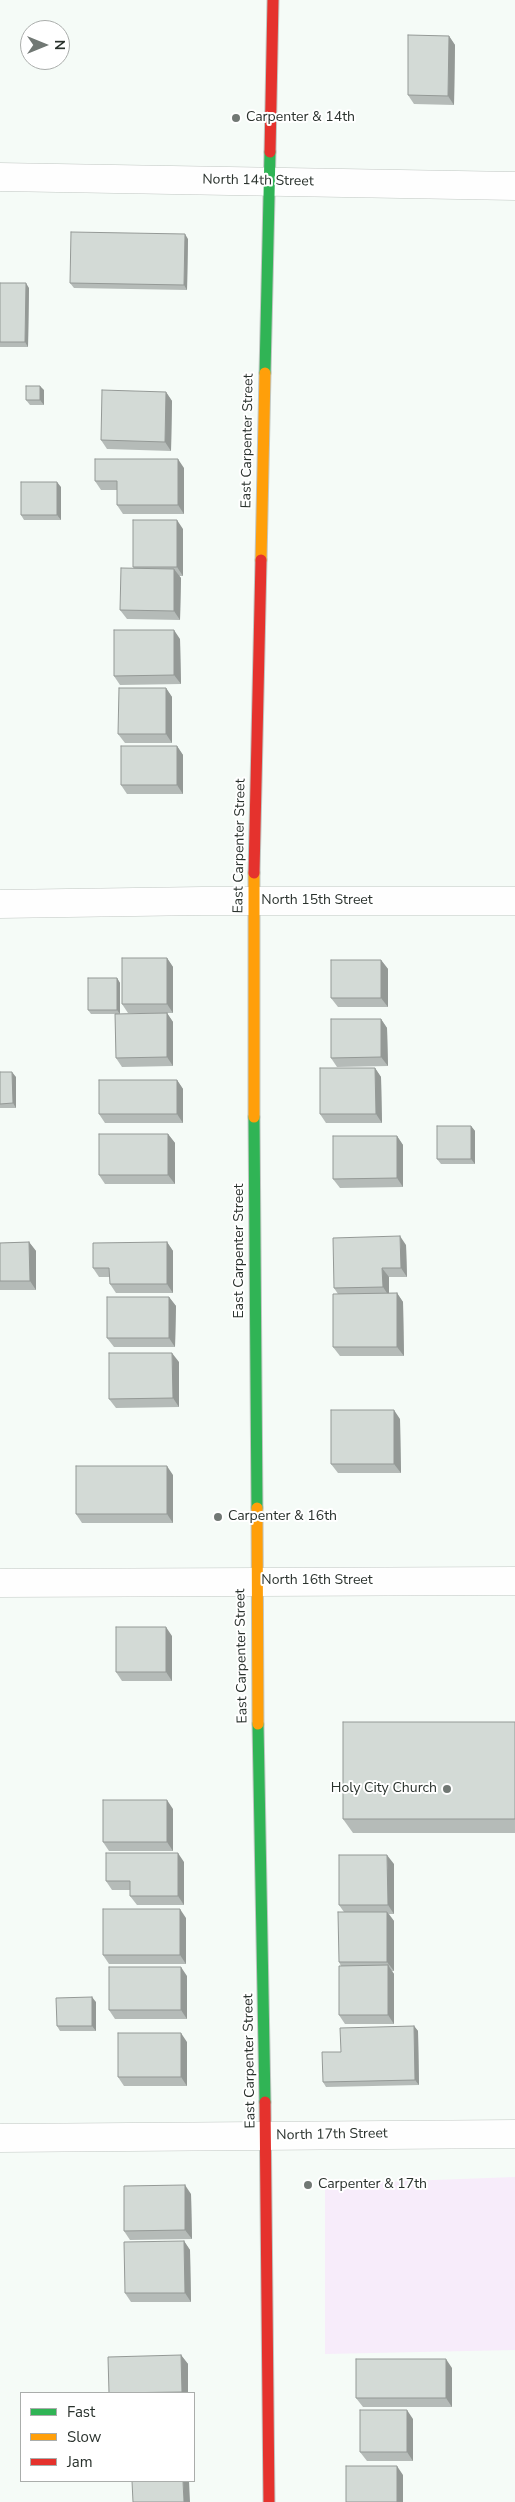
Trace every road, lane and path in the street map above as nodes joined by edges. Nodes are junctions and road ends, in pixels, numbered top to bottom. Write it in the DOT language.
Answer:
graph roads {
  1 [pos="273,0"];
  2 [pos="0,177"];
  3 [pos="268,181"];
  4 [pos="515,186"];
  5 [pos="254,901"];
  6 [pos="515,901"];
  7 [pos="0,904"];
  8 [pos="256,1581"];
  9 [pos="515,1581"];
  10 [pos="0,1583"];
  11 [pos="515,2134"];
  12 [pos="266,2136"];
  13 [pos="0,2138"];
  14 [pos="269,2502"];
  1 -- 3 [label="street, East Carpenter Street"];
  2 -- 3 [label="street, North 14th Street"];
  3 -- 4 [label="street, North 14th Street"];
  3 -- 5 [label="street, East Carpenter Street"];
  5 -- 6 [label="street, North 15th Street"];
  5 -- 7 [label="street, North 15th Street"];
  5 -- 8 [label="street, East Carpenter Street"];
  8 -- 9 [label="street, North 16th Street"];
  8 -- 10 [label="street, North 16th Street"];
  8 -- 12 [label="street, East Carpenter Street"];
  11 -- 12 [label="street, North 17th Street"];
  12 -- 13 [label="street, North 17th Street"];
  12 -- 14 [label="street, East Carpenter Street"];
}
